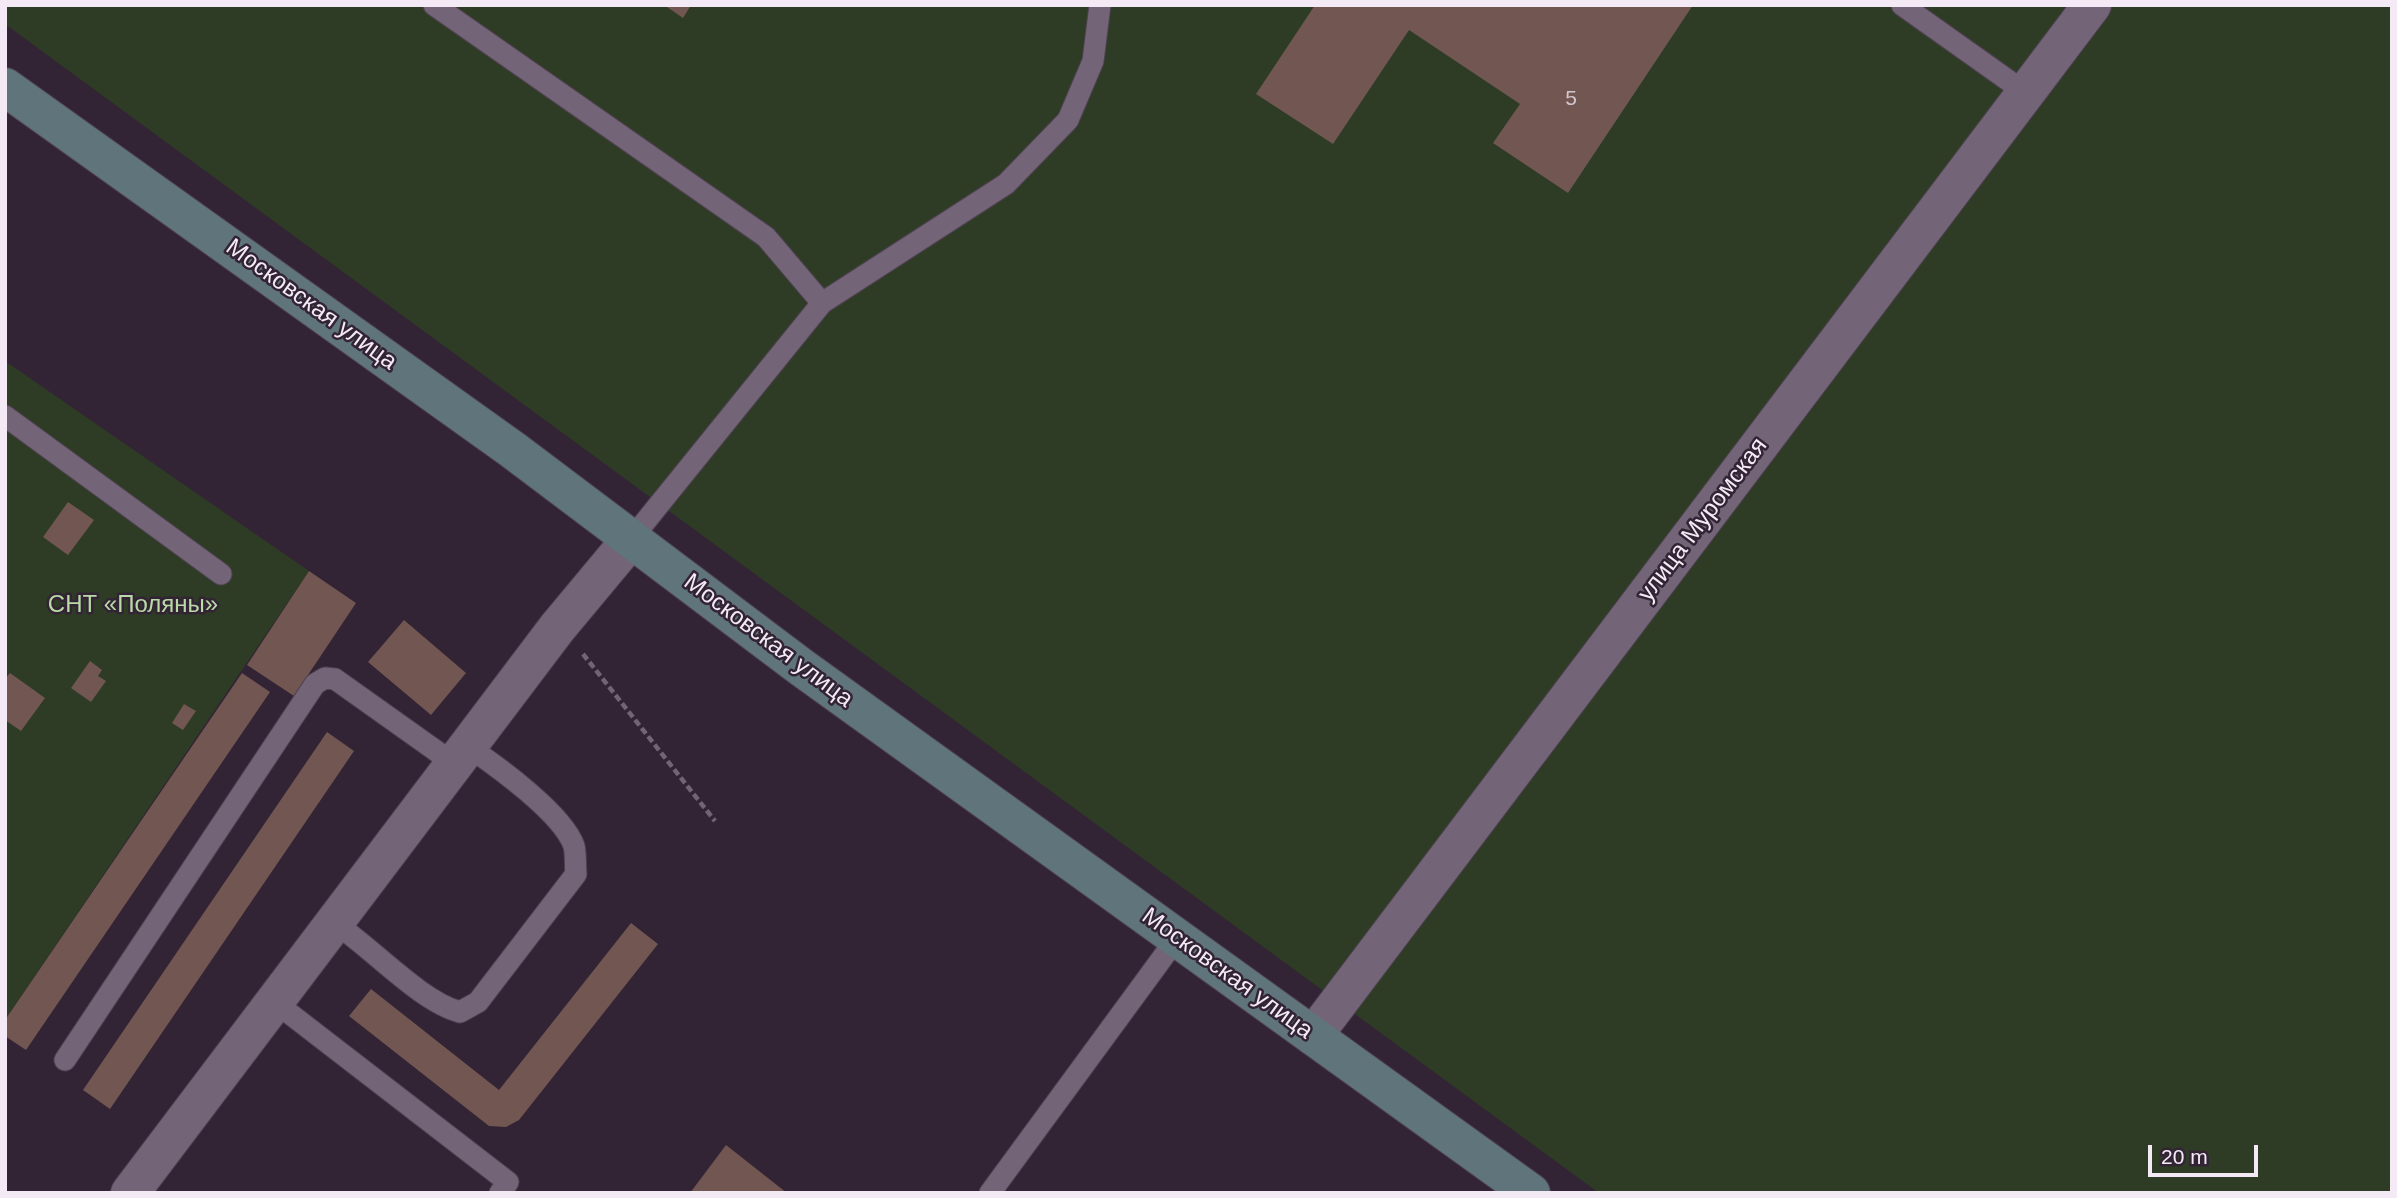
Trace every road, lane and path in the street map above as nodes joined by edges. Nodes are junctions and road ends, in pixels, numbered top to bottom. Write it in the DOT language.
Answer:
graph roads {
  1 [pos="434,5"];
  2 [pos="1100,5"];
  3 [pos="1902,5"];
  4 [pos="2092,5"];
  5 [pos="5,87"];
  6 [pos="2026,93"];
  7 [pos="822,303"];
  8 [pos="5,416"];
  9 [pos="632,538"];
  10 [pos="221,574"];
  11 [pos="581,652"];
  12 [pos="463,756"];
  13 [pos="715,821"];
  14 [pos="336,924"];
  15 [pos="1177,938"];
  16 [pos="276,1003"];
  17 [pos="1313,1036"];
  18 [pos="65,1060"];
  19 [pos="130,1193"];
  20 [pos="500,1193"];
  21 [pos="989,1193"];
  22 [pos="1531,1193"];
  1 -- 7 [label="lane"];
  2 -- 7 [label="lane"];
  3 -- 6 [label="lane"];
  4 -- 6 [label="street, улица Муромская"];
  5 -- 9 [label="main road, Московская улица"];
  6 -- 17 [label="street, улица Муромская"];
  7 -- 9 [label="lane"];
  8 -- 10 [label="lane"];
  9 -- 12 [label="street"];
  9 -- 15 [label="main road, Московская улица"];
  11 -- 13 [label="path"];
  12 -- 14 [label="street"];
  12 -- 14 [label="lane"];
  12 -- 18 [label="lane"];
  14 -- 16 [label="street"];
  15 -- 17 [label="main road, Московская улица"];
  15 -- 21 [label="lane"];
  16 -- 19 [label="street"];
  16 -- 20 [label="lane"];
  17 -- 22 [label="main road, Московская улица"];
}
